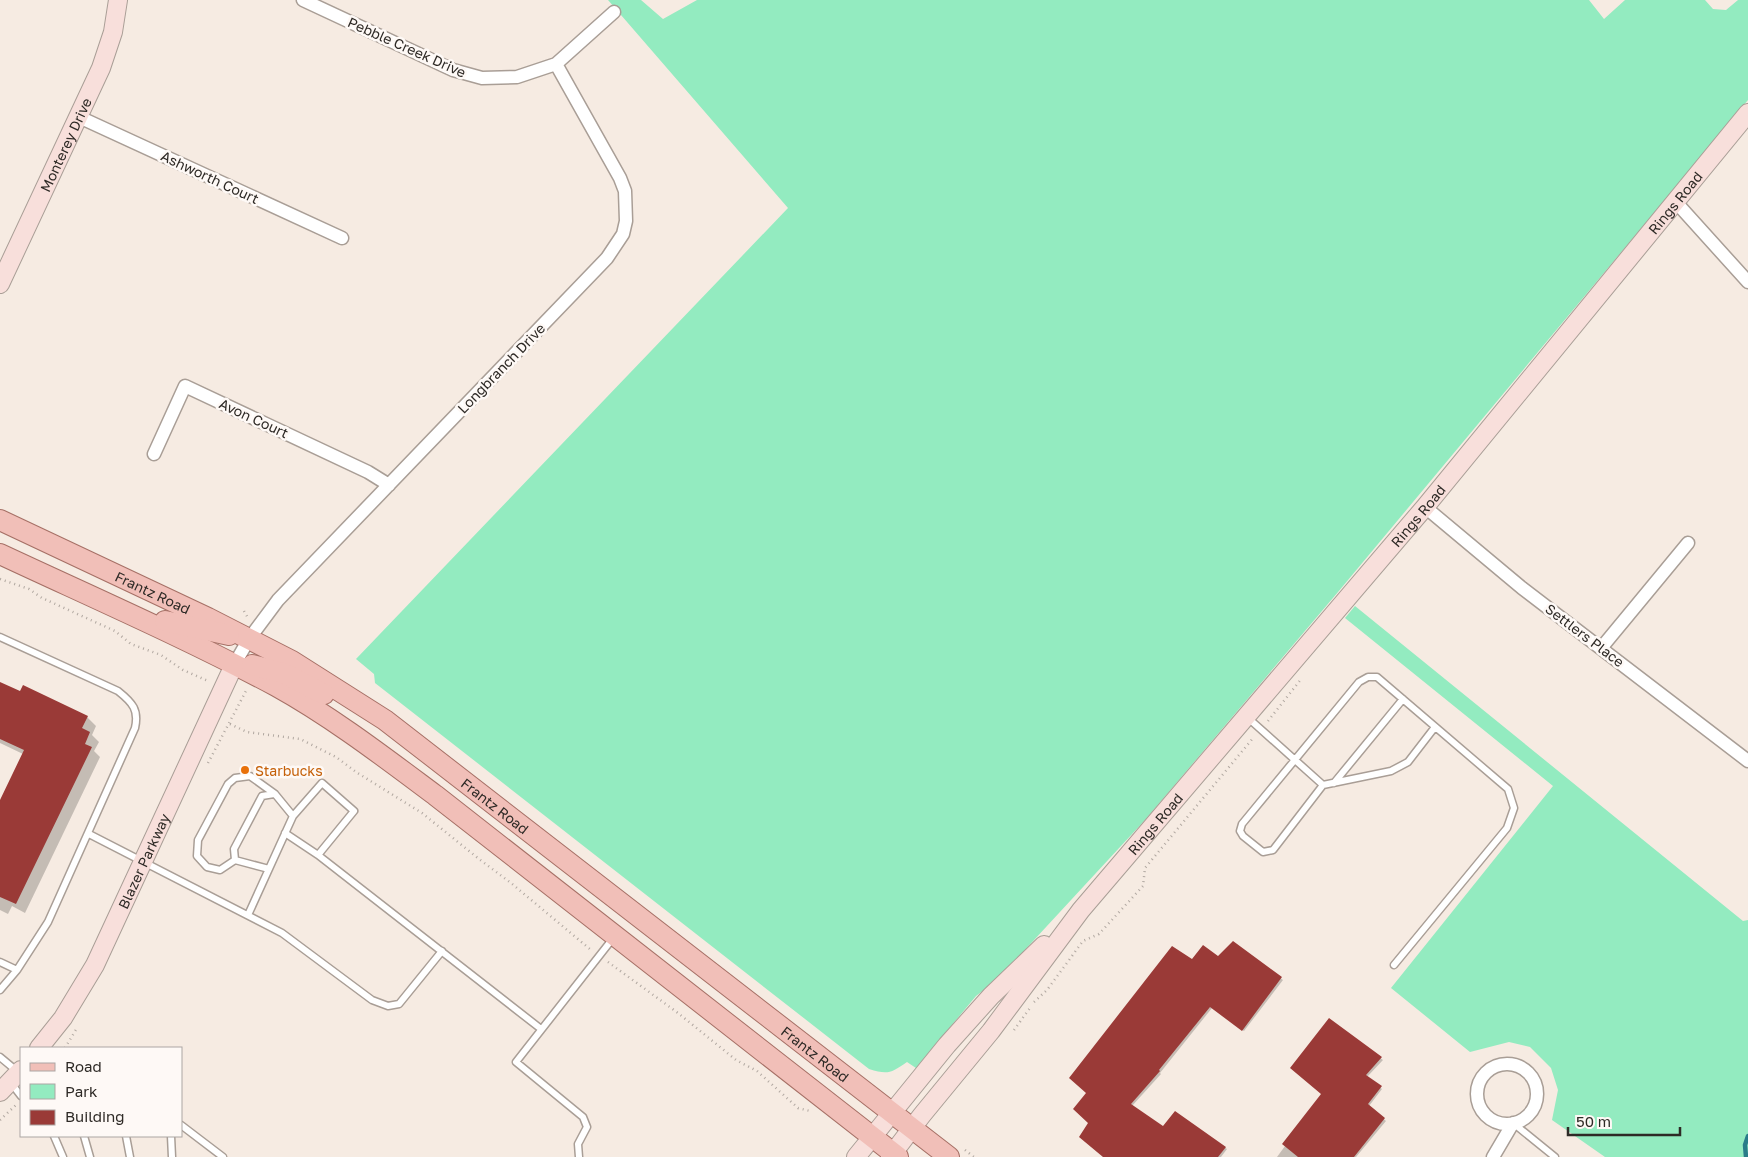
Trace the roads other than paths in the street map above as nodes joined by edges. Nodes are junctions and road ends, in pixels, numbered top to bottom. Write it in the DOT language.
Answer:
graph roads {
  1 [pos="118,0"];
  2 [pos="303,0"];
  3 [pos="614,12"];
  4 [pos="556,64"];
  5 [pos="1748,113"];
  6 [pos="79,117"];
  7 [pos="1674,200"];
  8 [pos="342,238"];
  9 [pos="1748,282"];
  10 [pos="0,284"];
  11 [pos="154,454"];
  12 [pos="388,485"];
  13 [pos="1424,507"];
  14 [pos="0,520"];
  15 [pos="1688,543"];
  16 [pos="0,554"];
  17 [pos="121,611"];
  18 [pos="0,637"];
  19 [pos="249,639"];
  20 [pos="1602,647"];
  21 [pos="234,665"];
  22 [pos="1403,699"];
  23 [pos="374,713"];
  24 [pos="1246,716"];
  25 [pos="1435,727"];
  26 [pos="1296,760"];
  27 [pos="1748,762"];
  28 [pos="1334,783"];
  29 [pos="1324,785"];
  30 [pos="275,794"];
  31 [pos="293,816"];
  32 [pos="286,833"];
  33 [pos="89,834"];
  34 [pos="318,855"];
  35 [pos="236,860"];
  36 [pos="144,862"];
  37 [pos="269,869"];
  38 [pos="1081,910"];
  39 [pos="248,915"];
  40 [pos="615,936"];
  41 [pos="442,951"];
  42 [pos="0,962"];
  43 [pos="1394,965"];
  44 [pos="17,970"];
  45 [pos="0,990"];
  46 [pos="541,1029"];
  47 [pos="40,1047"];
  48 [pos="0,1057"];
  49 [pos="12,1079"];
  50 [pos="20,1094"];
  51 [pos="892,1113"];
  52 [pos="1512,1123"];
  53 [pos="182,1125"];
  54 [pos="911,1128"];
  55 [pos="54,1137"];
  56 [pos="84,1137"];
  57 [pos="126,1137"];
  58 [pos="171,1137"];
  59 [pos="872,1137"];
  60 [pos="894,1156"];
  61 [pos="63,1157"];
  62 [pos="90,1157"];
  63 [pos="130,1157"];
  64 [pos="172,1157"];
  65 [pos="223,1157"];
  66 [pos="579,1157"];
  67 [pos="856,1157"];
  68 [pos="949,1157"];
  69 [pos="1493,1157"];
  70 [pos="1555,1157"];
  1 -- 6 [label="main road, Monterey Drive"];
  2 -- 4 [label="street, Pebble Creek Drive"];
  3 -- 4 [label="street, Pebble Creek Drive"];
  4 -- 12 [label="street, Longbranch Drive"];
  5 -- 7 [label="main road, Rings Road"];
  6 -- 8 [label="street, Ashworth Court"];
  6 -- 10 [label="main road, Monterey Drive"];
  7 -- 9 [label="street"];
  7 -- 13 [label="main road, Rings Road"];
  11 -- 12 [label="street, Avon Court"];
  12 -- 19 [label="street, Longbranch Drive"];
  13 -- 20 [label="street, Settlers Place"];
  13 -- 24 [label="main road, Rings Road"];
  14 -- 19 [label="main road, Frantz Road"];
  15 -- 20 [label="street"];
  16 -- 17 [label="main road"];
  17 -- 19 [label="main road"];
  17 -- 21 [label="main road"];
  18 -- 33 [label="lane"];
  19 -- 21 [label="street, Longbranch Drive"];
  19 -- 23 [label="main road, Frantz Road"];
  20 -- 27 [label="street, Settlers Place"];
  21 -- 23 [label="main road"];
  21 -- 36 [label="main road, Blazer Parkway"];
  21 -- 40 [label="main road"];
  22 -- 25 [label="lane"];
  22 -- 26 [label="lane"];
  22 -- 28 [label="lane"];
  23 -- 51 [label="main road, Frantz Road"];
  24 -- 26 [label="lane"];
  24 -- 38 [label="main road, Rings Road"];
  25 -- 28 [label="lane"];
  25 -- 43 [label="lane"];
  26 -- 29 [label="lane"];
  26 -- 29 [label="lane"];
  28 -- 29 [label="lane"];
  30 -- 31 [label="lane"];
  30 -- 35 [label="lane"];
  30 -- 35 [label="lane"];
  31 -- 32 [label="lane"];
  31 -- 34 [label="lane"];
  32 -- 34 [label="lane"];
  32 -- 37 [label="lane"];
  33 -- 36 [label="lane"];
  33 -- 44 [label="lane"];
  34 -- 41 [label="lane"];
  35 -- 37 [label="lane"];
  36 -- 39 [label="lane"];
  36 -- 47 [label="main road, Blazer Parkway"];
  37 -- 39 [label="lane"];
  38 -- 51 [label="main road, Rings Road"];
  38 -- 54 [label="main road, Rings Road"];
  39 -- 41 [label="lane"];
  40 -- 46 [label="lane"];
  40 -- 59 [label="main road"];
  41 -- 46 [label="lane"];
  42 -- 44 [label="lane"];
  44 -- 45 [label="lane"];
  46 -- 66 [label="lane"];
  48 -- 49 [label="lane"];
  49 -- 50 [label="lane"];
  51 -- 54 [label="main road, Frantz Road"];
  51 -- 59 [label="main road, Rings Road"];
  52 -- 52 [label="street"];
  52 -- 69 [label="street"];
  52 -- 70 [label="lane"];
  53 -- 65 [label="lane"];
  54 -- 60 [label="main road, Rings Road"];
  54 -- 68 [label="main road, Frantz Road"];
  55 -- 61 [label="lane"];
  56 -- 62 [label="lane"];
  57 -- 63 [label="lane"];
  58 -- 64 [label="lane"];
  59 -- 60 [label="main road"];
  59 -- 67 [label="main road, Rings Road"];
}
